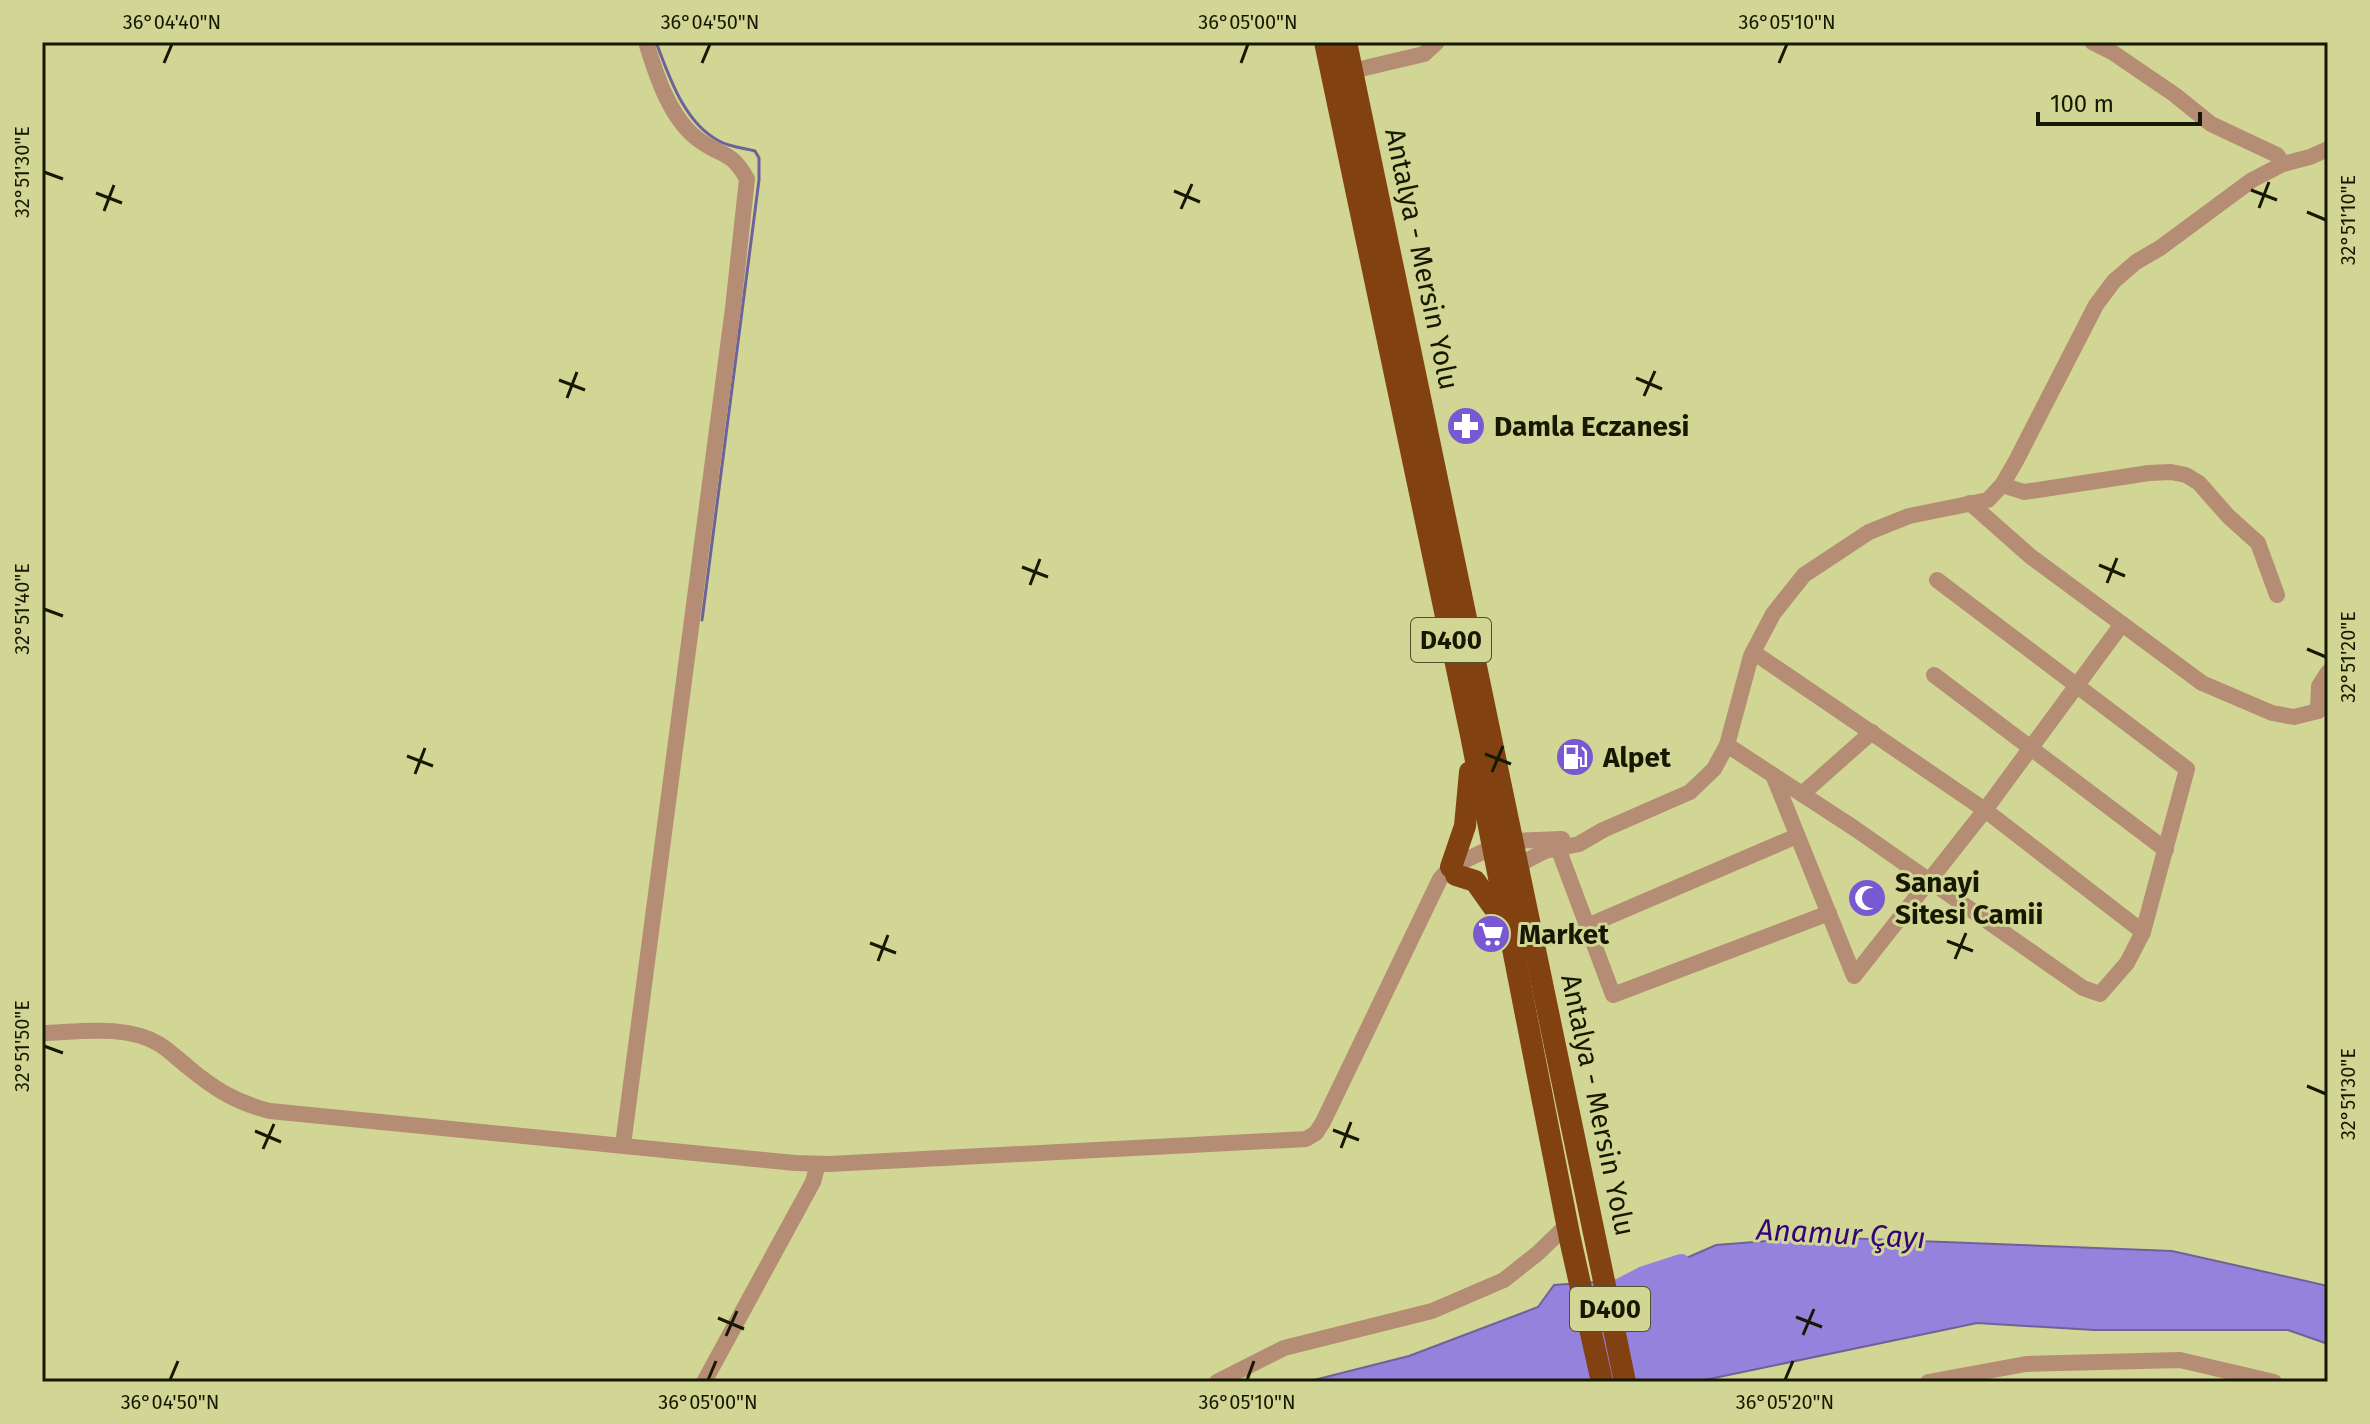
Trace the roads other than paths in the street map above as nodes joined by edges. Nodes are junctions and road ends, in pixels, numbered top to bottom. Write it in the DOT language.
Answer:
graph roads {
  1 [pos="646,42"];
  2 [pos="1325,42"];
  3 [pos="1346,42"];
  4 [pos="1437,42"];
  5 [pos="2092,42"];
  6 [pos="1352,71"];
  7 [pos="2328,149"];
  8 [pos="2283,164"];
  9 [pos="2002,485"];
  10 [pos="1970,503"];
  11 [pos="1937,580"];
  12 [pos="2277,595"];
  13 [pos="2122,624"];
  14 [pos="1753,652"];
  15 [pos="2328,672"];
  16 [pos="1934,675"];
  17 [pos="2077,686"];
  18 [pos="2323,707"];
  19 [pos="1872,732"];
  20 [pos="1471,735"];
  21 [pos="1727,745"];
  22 [pos="2031,749"];
  23 [pos="1773,775"];
  24 [pos="1802,794"];
  25 [pos="1985,810"];
  26 [pos="1603,830"];
  27 [pos="1797,836"];
  28 [pos="1558,848"];
  29 [pos="2166,850"];
  30 [pos="1506,856"];
  31 [pos="1449,874"];
  32 [pos="1929,880"];
  33 [pos="1829,913"];
  34 [pos="1587,926"];
  35 [pos="1510,932"];
  36 [pos="2143,932"];
  37 [pos="42,1033"];
  38 [pos="623,1145"];
  39 [pos="818,1164"];
  40 [pos="1568,1232"];
  41 [pos="704,1382"];
  42 [pos="1217,1382"];
  43 [pos="1602,1382"];
  44 [pos="1625,1382"];
  45 [pos="1928,1382"];
  46 [pos="2274,1382"];
  1 -- 38 [label="street"];
  2 -- 20 [label="highway, Antalya - Mersin Yolu / D400"];
  3 -- 6 [label="highway, Antalya - Mersin Yolu / D400"];
  4 -- 6 [label="street"];
  5 -- 8 [label="street"];
  6 -- 30 [label="highway, Antalya - Mersin Yolu / D400"];
  7 -- 8 [label="street"];
  8 -- 9 [label="street"];
  9 -- 10 [label="street"];
  9 -- 12 [label="street"];
  10 -- 13 [label="street"];
  10 -- 14 [label="street"];
  11 -- 17 [label="street"];
  13 -- 17 [label="street"];
  13 -- 18 [label="street"];
  14 -- 19 [label="street"];
  14 -- 21 [label="street"];
  15 -- 18 [label="street"];
  16 -- 22 [label="street"];
  17 -- 22 [label="street"];
  17 -- 29 [label="street"];
  19 -- 24 [label="street"];
  19 -- 25 [label="street"];
  20 -- 30 [label="highway, Antalya - Mersin Yolu / D400"];
  20 -- 31 [label="highway"];
  21 -- 23 [label="street"];
  21 -- 26 [label="street"];
  22 -- 25 [label="street"];
  22 -- 29 [label="street"];
  23 -- 24 [label="street"];
  23 -- 27 [label="street"];
  24 -- 32 [label="street"];
  25 -- 32 [label="street"];
  25 -- 36 [label="street"];
  26 -- 28 [label="street"];
  26 -- 30 [label="street"];
  27 -- 33 [label="street"];
  27 -- 34 [label="street"];
  28 -- 30 [label="street"];
  28 -- 34 [label="street"];
  29 -- 36 [label="street"];
  30 -- 31 [label="street"];
  30 -- 35 [label="highway, Antalya - Mersin Yolu / D400"];
  30 -- 44 [label="highway, Antalya - Mersin Yolu / D400"];
  31 -- 35 [label="highway"];
  31 -- 39 [label="street"];
  32 -- 33 [label="street"];
  32 -- 36 [label="street"];
  33 -- 34 [label="street"];
  35 -- 40 [label="highway, Antalya - Mersin Yolu / D400"];
  37 -- 38 [label="street"];
  38 -- 39 [label="street"];
  39 -- 41 [label="street"];
  40 -- 42 [label="street"];
  40 -- 43 [label="highway, Antalya - Mersin Yolu / D400"];
  45 -- 46 [label="street"];
}
